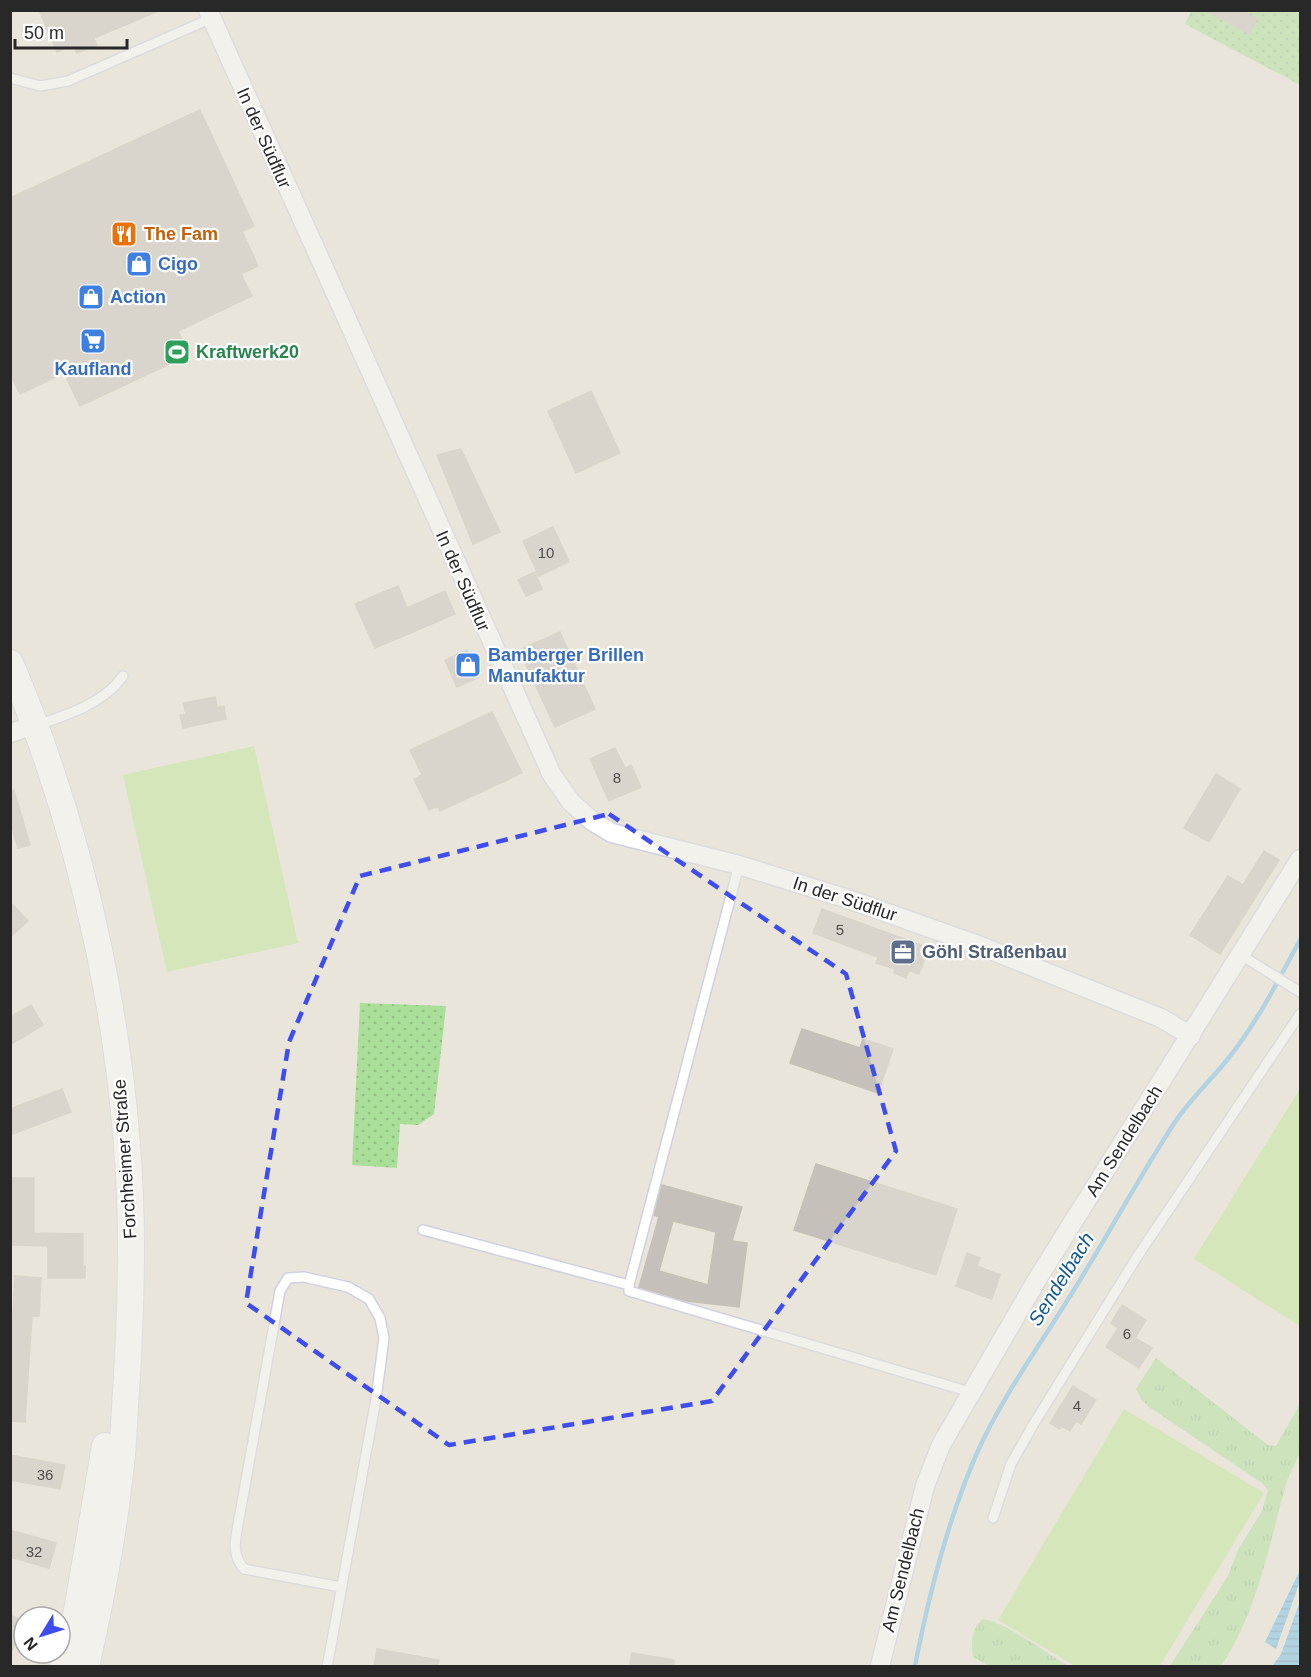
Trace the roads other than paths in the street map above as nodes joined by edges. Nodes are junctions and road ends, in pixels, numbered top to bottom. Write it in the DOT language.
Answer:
graph roads {
  1 [pos="210,14"];
  2 [pos="10,78"];
  3 [pos="10,663"];
  4 [pos="123,676"];
  5 [pos="10,706"];
  6 [pos="22,730"];
  7 [pos="1300,859"];
  8 [pos="740,865"];
  9 [pos="1241,955"];
  10 [pos="1300,992"];
  11 [pos="1300,1014"];
  12 [pos="1191,1036"];
  13 [pos="423,1230"];
  14 [pos="629,1285"];
  15 [pos="970,1392"];
  16 [pos="993,1518"];
  17 [pos="341,1587"];
  18 [pos="63,1666"];
  19 [pos="86,1666"];
  20 [pos="327,1666"];
  21 [pos="880,1666"];
  1 -- 2 [label="lane"];
  1 -- 8 [label="street, In der Südflur"];
  3 -- 6 [label="street, Forchheimer Straße"];
  4 -- 6 [label="lane"];
  5 -- 6 [label="street, Forchheimer Straße"];
  6 -- 18 [label="street, Forchheimer Straße"];
  6 -- 19 [label="street, Forchheimer Straße"];
  7 -- 9 [label="street, Am Sendelbach"];
  8 -- 12 [label="street, In der Südflur"];
  8 -- 14 [label="lane"];
  9 -- 10 [label="lane"];
  9 -- 12 [label="street, Am Sendelbach"];
  11 -- 16 [label="lane"];
  12 -- 15 [label="street, Am Sendelbach"];
  13 -- 14 [label="lane"];
  14 -- 15 [label="lane"];
  15 -- 21 [label="street, Am Sendelbach"];
  17 -- 17 [label="lane"];
  17 -- 20 [label="lane"];
}
